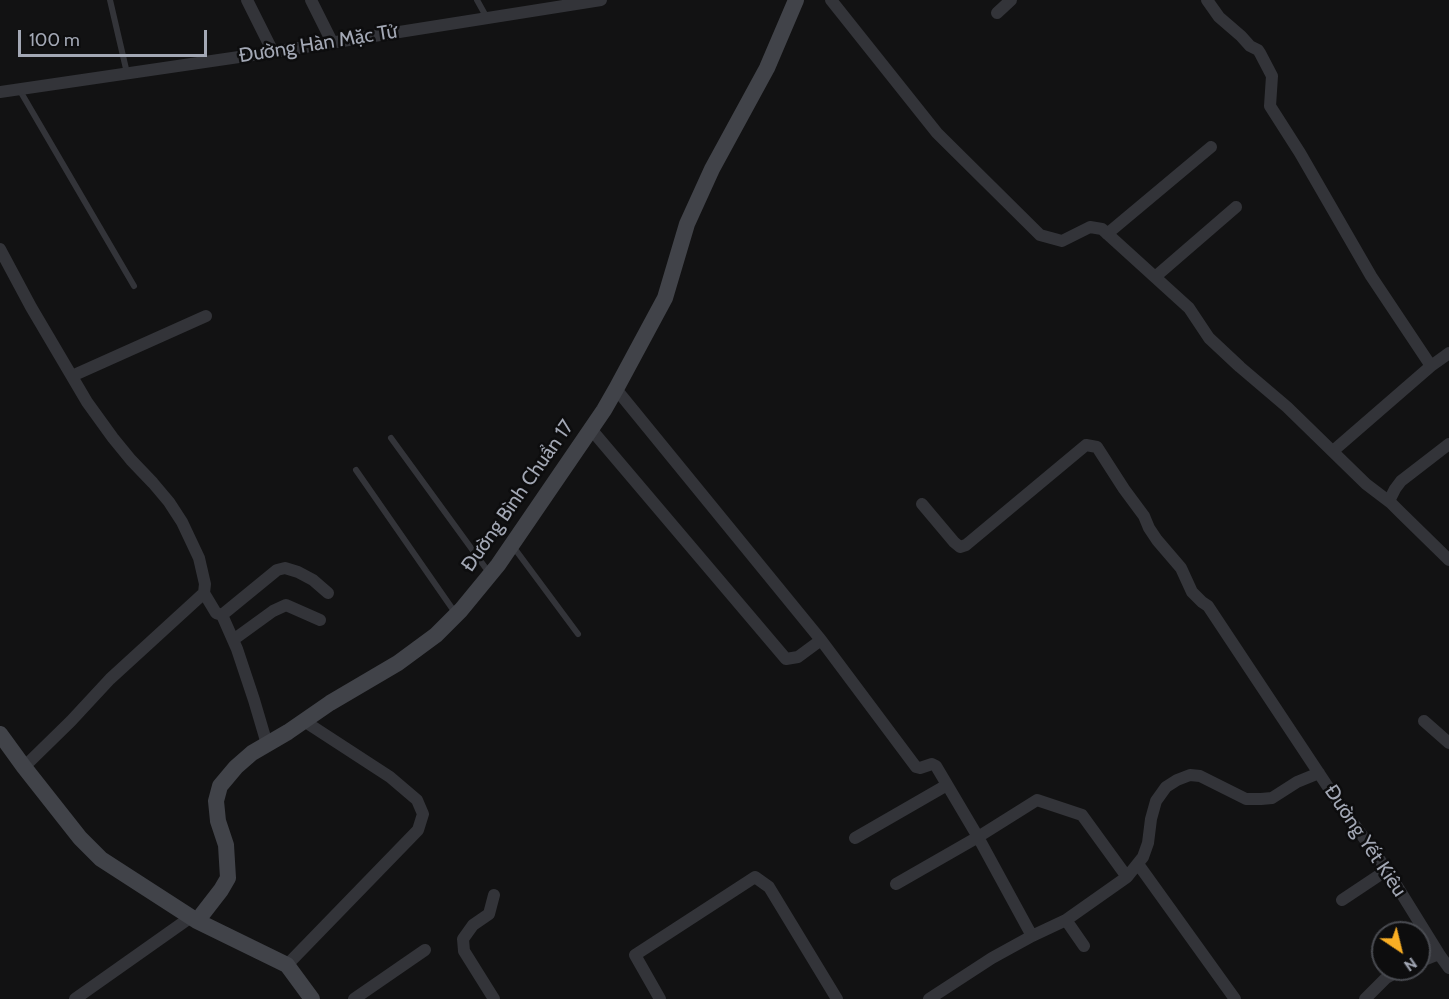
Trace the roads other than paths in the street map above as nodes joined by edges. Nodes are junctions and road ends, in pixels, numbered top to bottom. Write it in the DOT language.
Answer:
graph roads {
  1 [pos="110,0"];
  2 [pos="247,0"];
  3 [pos="310,0"];
  4 [pos="477,0"];
  5 [pos="601,0"];
  6 [pos="796,0"];
  7 [pos="831,0"];
  8 [pos="1011,0"];
  9 [pos="1207,0"];
  10 [pos="997,13"];
  11 [pos="487,18"];
  12 [pos="332,42"];
  13 [pos="273,52"];
  14 [pos="127,73"];
  15 [pos="18,89"];
  16 [pos="0,92"];
  17 [pos="1211,147"];
  18 [pos="1236,207"];
  19 [pos="1107,234"];
  20 [pos="0,249"];
  21 [pos="1155,278"];
  22 [pos="134,286"];
  23 [pos="206,316"];
  24 [pos="1449,353"];
  25 [pos="1431,366"];
  26 [pos="72,376"];
  27 [pos="616,389"];
  28 [pos="590,429"];
  29 [pos="391,438"];
  30 [pos="1449,444"];
  31 [pos="1333,451"];
  32 [pos="356,470"];
  33 [pos="1391,503"];
  34 [pos="922,504"];
  35 [pos="512,544"];
  36 [pos="1449,560"];
  37 [pos="490,575"];
  38 [pos="204,593"];
  39 [pos="328,593"];
  40 [pos="457,614"];
  41 [pos="222,615"];
  42 [pos="320,620"];
  43 [pos="578,634"];
  44 [pos="233,639"];
  45 [pos="821,640"];
  46 [pos="304,721"];
  47 [pos="1424,721"];
  48 [pos="0,734"];
  49 [pos="1449,743"];
  50 [pos="267,744"];
  51 [pos="24,767"];
  52 [pos="1319,773"];
  53 [pos="947,785"];
  54 [pos="978,837"];
  55 [pos="855,838"];
  56 [pos="1138,864"];
  57 [pos="1387,870"];
  58 [pos="1127,877"];
  59 [pos="896,884"];
  60 [pos="494,896"];
  61 [pos="1342,900"];
  62 [pos="194,919"];
  63 [pos="1066,920"];
  64 [pos="1032,936"];
  65 [pos="1084,946"];
  66 [pos="426,950"];
  67 [pos="1439,954"];
  68 [pos="1431,957"];
  69 [pos="287,965"];
  70 [pos="1449,968"];
  71 [pos="1383,981"];
  72 [pos="75,999"];
  73 [pos="312,999"];
  74 [pos="354,999"];
  75 [pos="494,999"];
  76 [pos="660,999"];
  77 [pos="837,999"];
  78 [pos="929,999"];
  79 [pos="1235,999"];
  80 [pos="1365,999"];
  1 -- 14 [label="lane"];
  2 -- 13 [label="street"];
  3 -- 12 [label="street"];
  4 -- 11 [label="lane"];
  5 -- 11 [label="street, Đường Hàn Mặc Tử"];
  6 -- 27 [label="street, Đường Bình Chuẩn 17"];
  7 -- 19 [label="street"];
  8 -- 10 [label="street"];
  9 -- 25 [label="street"];
  11 -- 12 [label="street, Đường Hàn Mặc Tử"];
  12 -- 13 [label="street, Đường Hàn Mặc Tử"];
  13 -- 14 [label="street, Đường Hàn Mặc Tử"];
  14 -- 15 [label="street, Đường Hàn Mặc Tử"];
  15 -- 16 [label="street, Đường Hàn Mặc Tử"];
  15 -- 22 [label="lane"];
  17 -- 19 [label="street"];
  18 -- 21 [label="street"];
  19 -- 21 [label="street"];
  20 -- 26 [label="street"];
  21 -- 31 [label="street"];
  23 -- 26 [label="street"];
  24 -- 25 [label="street"];
  25 -- 31 [label="street"];
  26 -- 38 [label="street"];
  27 -- 28 [label="street, Đường Bình Chuẩn 17"];
  27 -- 45 [label="street"];
  28 -- 35 [label="street, Đường Bình Chuẩn 17"];
  28 -- 45 [label="street"];
  29 -- 37 [label="lane"];
  30 -- 33 [label="street"];
  31 -- 33 [label="street"];
  32 -- 40 [label="lane"];
  33 -- 36 [label="street"];
  34 -- 52 [label="street"];
  35 -- 37 [label="street, Đường Bình Chuẩn 17"];
  35 -- 43 [label="lane"];
  37 -- 40 [label="street, Đường Bình Chuẩn 17"];
  38 -- 41 [label="street"];
  38 -- 51 [label="street"];
  39 -- 41 [label="street"];
  40 -- 46 [label="street, Đường Bình Chuẩn 17"];
  41 -- 44 [label="street"];
  42 -- 44 [label="street"];
  44 -- 50 [label="street"];
  45 -- 53 [label="street"];
  46 -- 50 [label="street, Đường Bình Chuẩn 17"];
  46 -- 69 [label="street"];
  47 -- 49 [label="street"];
  48 -- 51 [label="street"];
  50 -- 62 [label="street, Đường Bình Chuẩn 17"];
  51 -- 62 [label="street"];
  52 -- 56 [label="street, Đường Yết Kiêu"];
  52 -- 57 [label="street, Đường Yết Kiêu"];
  53 -- 54 [label="street"];
  53 -- 55 [label="street"];
  54 -- 58 [label="street"];
  54 -- 59 [label="street"];
  54 -- 64 [label="street"];
  56 -- 58 [label="street, Đường Yết Kiêu"];
  56 -- 79 [label="street"];
  57 -- 61 [label="street"];
  57 -- 67 [label="street, Đường Yết Kiêu"];
  58 -- 63 [label="street, Đường Yết Kiêu"];
  60 -- 75 [label="street"];
  62 -- 69 [label="street"];
  62 -- 72 [label="street"];
  63 -- 64 [label="street, Đường Yết Kiêu"];
  63 -- 65 [label="street"];
  64 -- 78 [label="street, Đường Yết Kiêu"];
  66 -- 74 [label="street"];
  67 -- 68 [label="street"];
  67 -- 70 [label="street, Đường Yết Kiêu"];
  69 -- 73 [label="street"];
  71 -- 80 [label="street"];
  76 -- 77 [label="street"];
}
